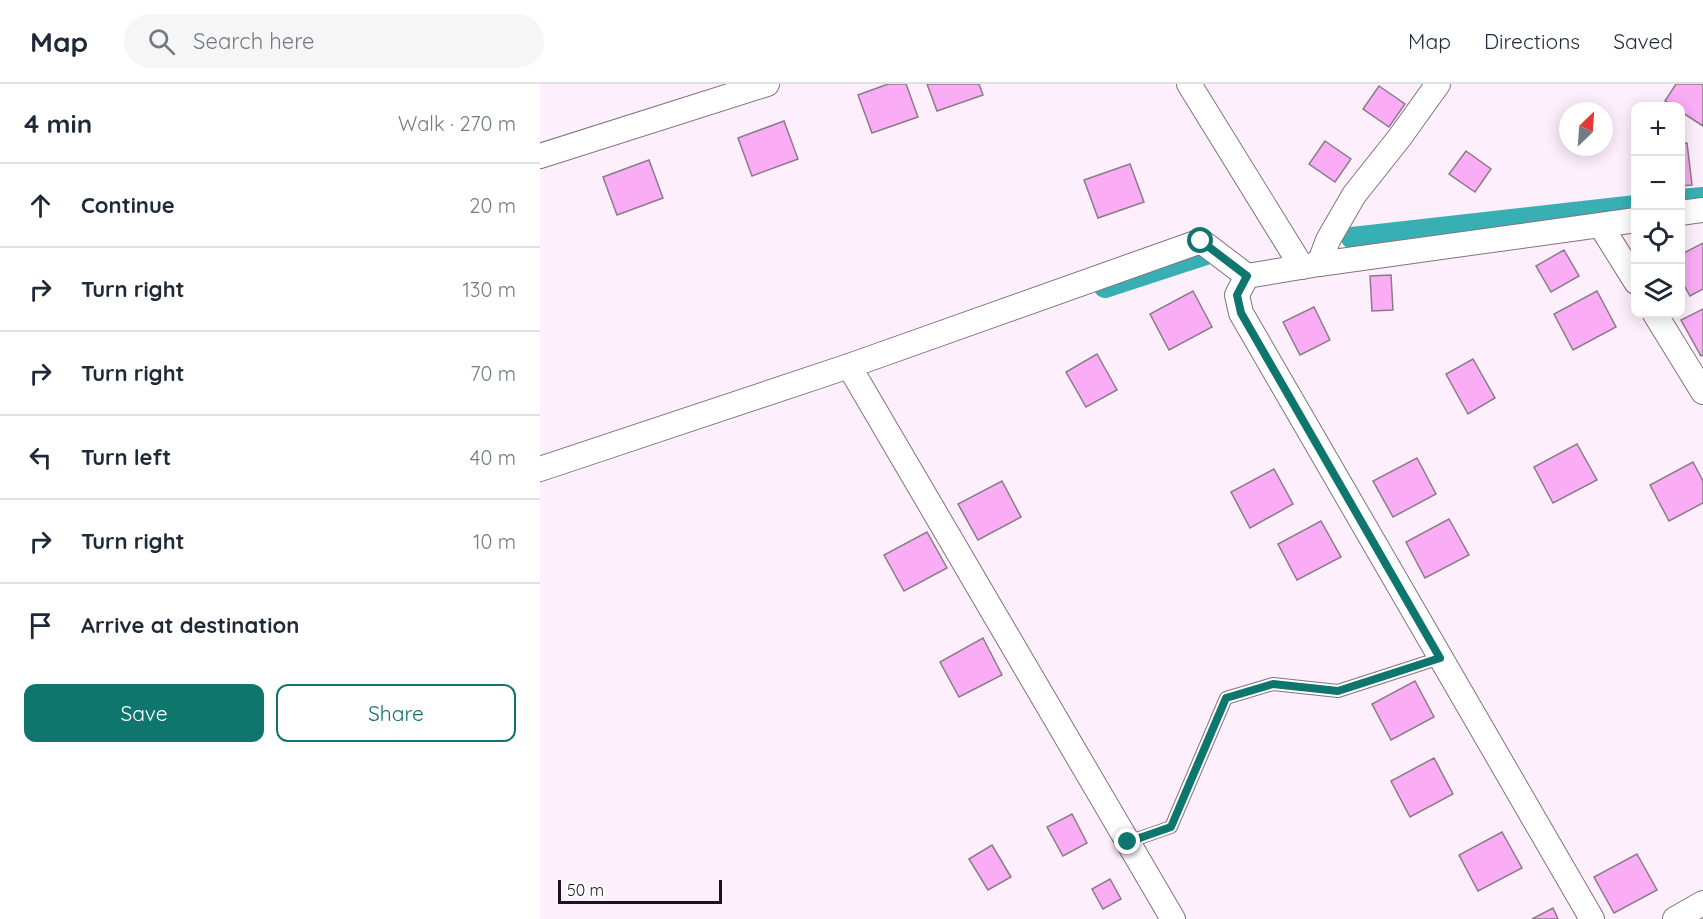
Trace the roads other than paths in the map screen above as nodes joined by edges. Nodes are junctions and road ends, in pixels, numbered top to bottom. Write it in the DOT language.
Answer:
graph roads {
  1 [pos="767,84"];
  2 [pos="1189,84"];
  3 [pos="1438,84"];
  4 [pos="540,156"];
  5 [pos="1703,210"];
  6 [pos="1685,212"];
  7 [pos="1631,221"];
  8 [pos="1601,226"];
  9 [pos="1311,266"];
  10 [pos="1631,275"];
  11 [pos="1247,276"];
  12 [pos="1657,318"];
  13 [pos="849,366"];
  14 [pos="1703,392"];
  15 [pos="540,469"];
  16 [pos="1440,658"];
  17 [pos="1128,842"];
  18 [pos="1703,903"];
  19 [pos="1173,919"];
  20 [pos="1592,919"];
  21 [pos="1675,919"];
  1 -- 4 [label="street"];
  2 -- 9 [label="street"];
  3 -- 9 [label="street"];
  5 -- 6 [label="street"];
  7 -- 8 [label="street"];
  8 -- 9 [label="street"];
  8 -- 10 [label="street"];
  9 -- 11 [label="street"];
  11 -- 13 [label="street"];
  11 -- 16 [label="street"];
  12 -- 14 [label="street"];
  13 -- 15 [label="street"];
  13 -- 17 [label="street"];
  16 -- 17 [label="lane"];
  16 -- 20 [label="street"];
  17 -- 19 [label="street"];
  18 -- 21 [label="street"];
}
